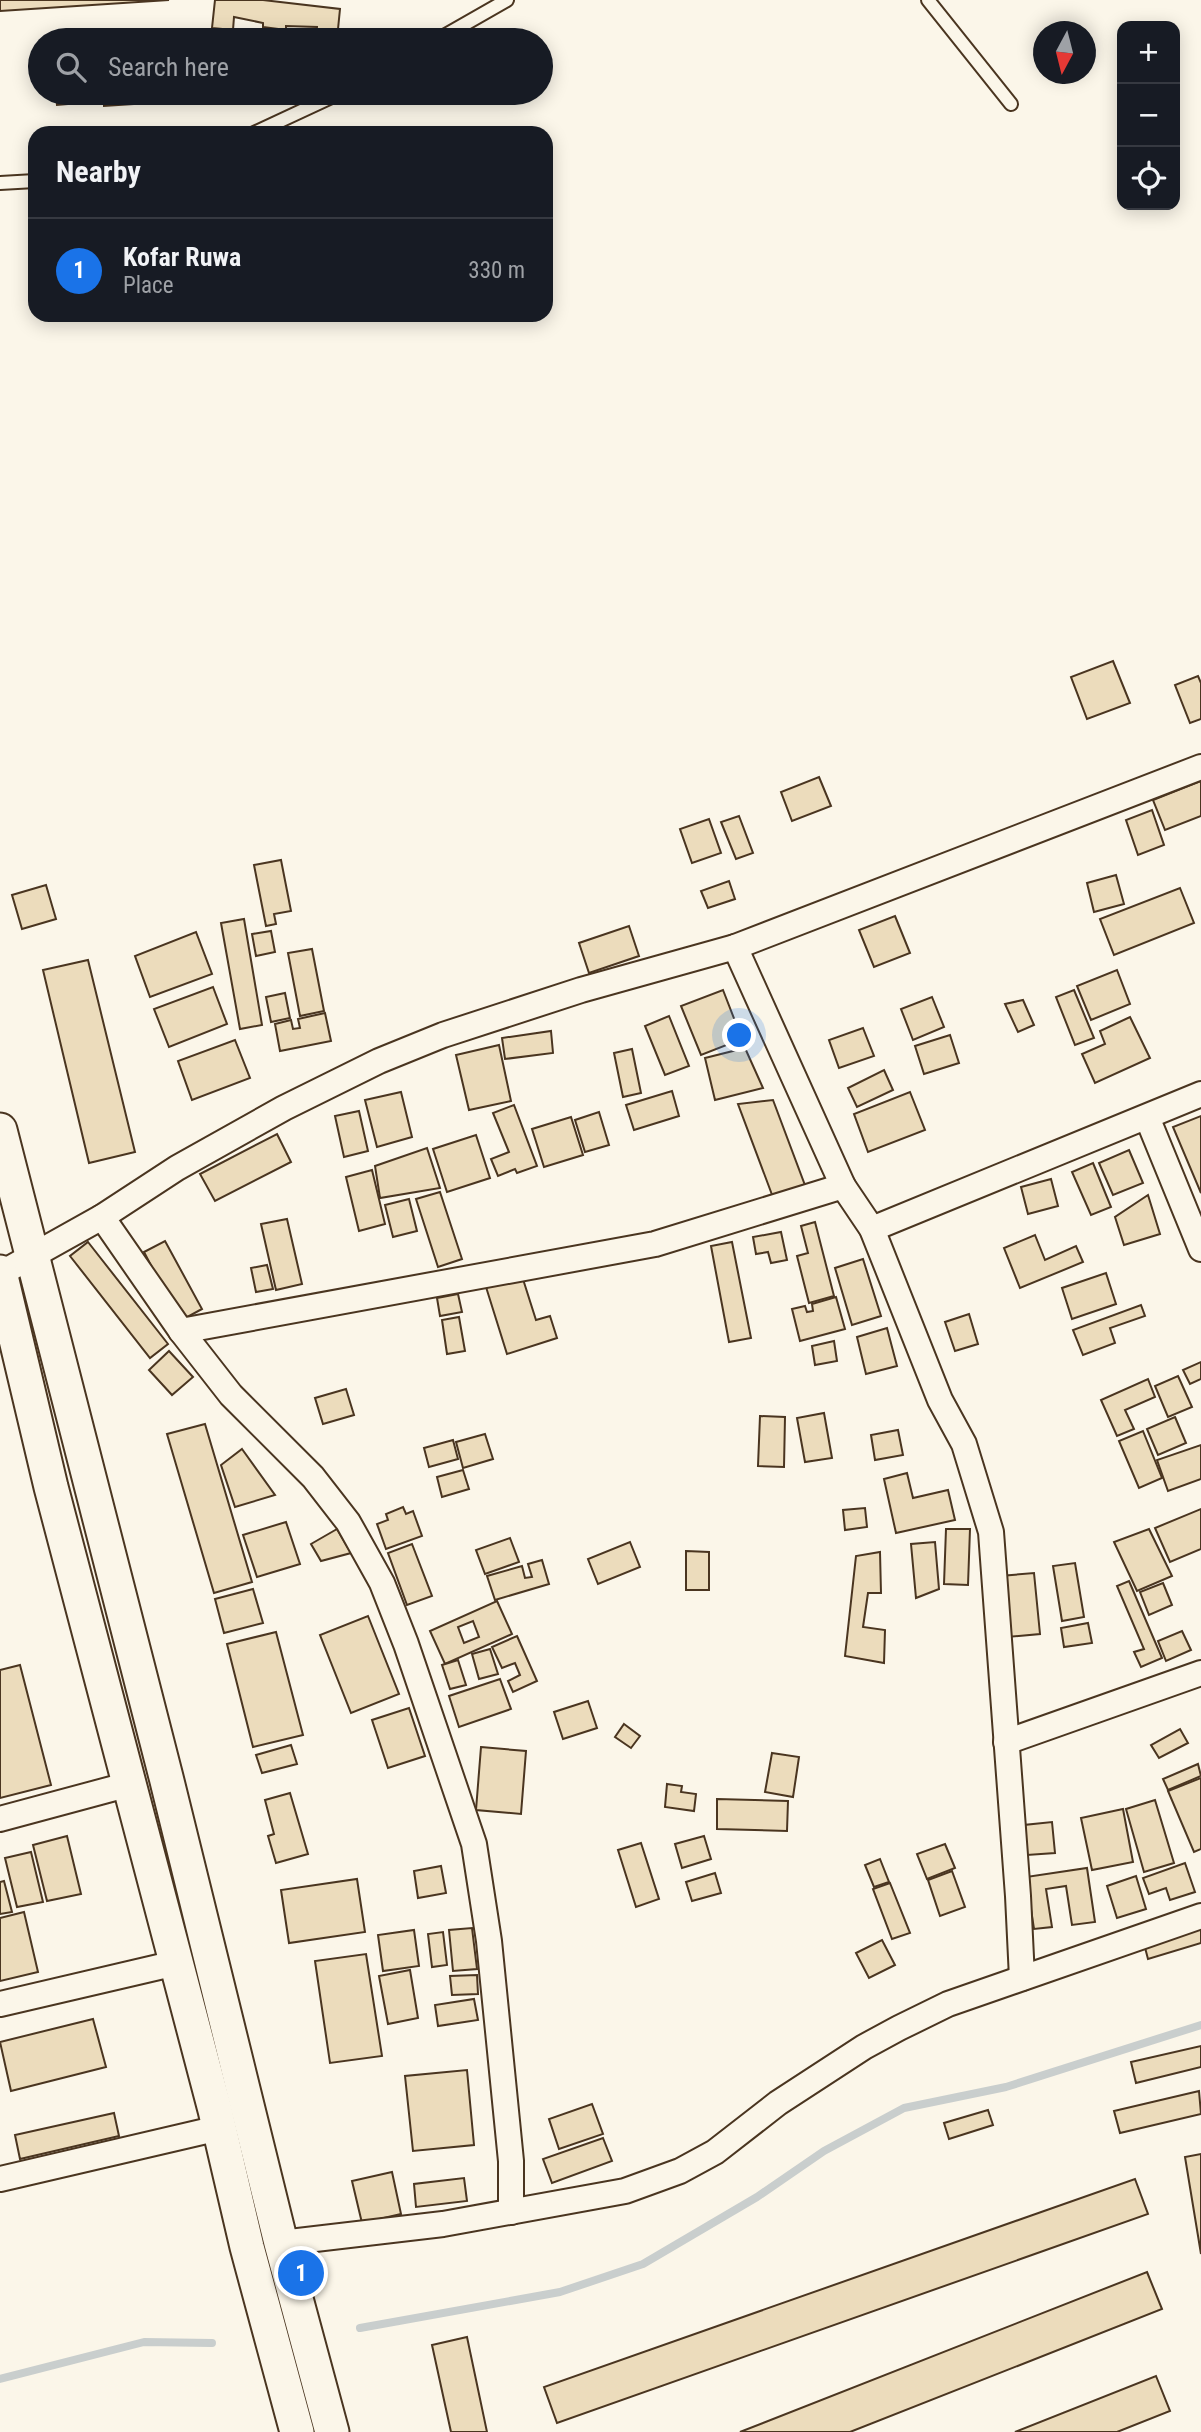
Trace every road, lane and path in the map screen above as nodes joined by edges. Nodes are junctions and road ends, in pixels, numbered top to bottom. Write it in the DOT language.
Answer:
graph roads {
  1 [pos="507,0"];
  2 [pos="928,0"];
  3 [pos="458,28"];
  4 [pos="1011,104"];
  5 [pos="314,105"];
  6 [pos="269,126"];
  7 [pos="28,181"];
  8 [pos="0,183"];
  9 [pos="1201,767"];
  10 [pos="735,947"];
  11 [pos="1201,1094"];
  12 [pos="1147,1117"];
  13 [pos="0,1130"];
  14 [pos="843,1186"];
  15 [pos="102,1217"];
  16 [pos="872,1229"];
  17 [pos="1201,1249"];
  18 [pos="33,1255"];
  19 [pos="0,1273"];
  20 [pos="181,1331"];
  21 [pos="1201,1673"];
  22 [pos="1006,1742"];
  23 [pos="130,1784"];
  24 [pos="0,1819"];
  25 [pos="1201,1916"];
  26 [pos="176,1963"];
  27 [pos="1022,1978"];
  28 [pos="0,2004"];
  29 [pos="219,2128"];
  30 [pos="0,2179"];
  31 [pos="511,2212"];
  32 [pos="281,2243"];
  33 [pos="298,2432"];
  34 [pos="332,2432"];
  1 -- 3 [label="lane"];
  2 -- 4 [label="lane"];
  5 -- 6 [label="lane"];
  7 -- 8 [label="lane"];
  9 -- 10 [label="street"];
  10 -- 14 [label="street"];
  10 -- 15 [label="street"];
  11 -- 12 [label="street"];
  12 -- 16 [label="street"];
  12 -- 17 [label="street"];
  13 -- 18 [label="main road"];
  14 -- 16 [label="street"];
  14 -- 20 [label="street"];
  15 -- 18 [label="street"];
  15 -- 20 [label="street"];
  16 -- 22 [label="street"];
  18 -- 19 [label="street"];
  18 -- 32 [label="main road"];
  19 -- 23 [label="main road"];
  20 -- 31 [label="street"];
  21 -- 22 [label="street"];
  22 -- 27 [label="street"];
  23 -- 24 [label="street"];
  23 -- 26 [label="main road"];
  25 -- 27 [label="street"];
  26 -- 28 [label="street"];
  26 -- 29 [label="main road"];
  27 -- 31 [label="street"];
  29 -- 30 [label="street"];
  29 -- 33 [label="main road"];
  31 -- 32 [label="street"];
  32 -- 34 [label="main road"];
}
